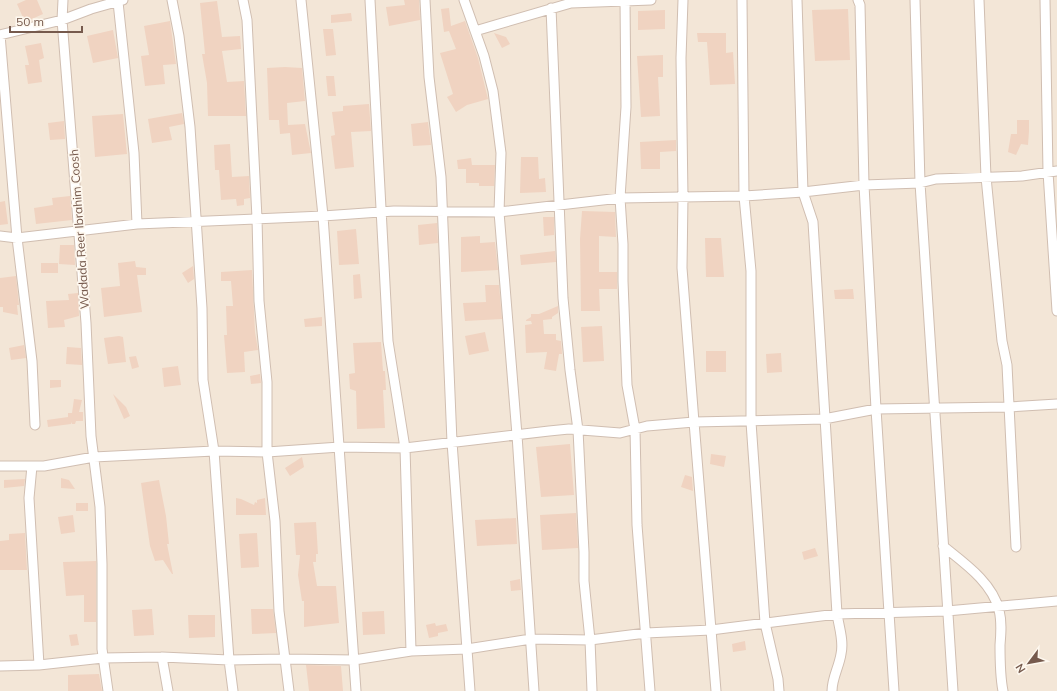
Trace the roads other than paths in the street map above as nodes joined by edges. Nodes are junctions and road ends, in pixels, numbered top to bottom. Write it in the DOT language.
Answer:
graph roads {
  1 [pos="63,0"];
  2 [pos="172,0"];
  3 [pos="243,0"];
  4 [pos="301,0"];
  5 [pos="370,0"];
  6 [pos="425,0"];
  7 [pos="464,0"];
  8 [pos="625,0"];
  9 [pos="651,0"];
  10 [pos="683,0"];
  11 [pos="742,0"];
  12 [pos="797,0"];
  13 [pos="858,0"];
  14 [pos="915,0"];
  15 [pos="979,0"];
  16 [pos="1045,0"];
  17 [pos="120,1"];
  18 [pos="571,1"];
  19 [pos="551,8"];
  20 [pos="62,20"];
  21 [pos="475,30"];
  22 [pos="0,35"];
  23 [pos="1052,172"];
  24 [pos="986,177"];
  25 [pos="920,182"];
  26 [pos="864,185"];
  27 [pos="803,192"];
  28 [pos="744,196"];
  29 [pos="683,197"];
  30 [pos="620,198"];
  31 [pos="559,205"];
  32 [pos="380,211"];
  33 [pos="441,211"];
  34 [pos="499,212"];
  35 [pos="323,216"];
  36 [pos="257,218"];
  37 [pos="197,220"];
  38 [pos="136,224"];
  39 [pos="78,231"];
  40 [pos="0,236"];
  41 [pos="17,238"];
  42 [pos="1057,311"];
  43 [pos="1057,404"];
  44 [pos="1008,407"];
  45 [pos="935,408"];
  46 [pos="876,409"];
  47 [pos="824,419"];
  48 [pos="694,422"];
  49 [pos="751,422"];
  50 [pos="34,425"];
  51 [pos="635,429"];
  52 [pos="578,430"];
  53 [pos="517,435"];
  54 [pos="452,442"];
  55 [pos="340,447"];
  56 [pos="405,448"];
  57 [pos="214,451"];
  58 [pos="267,452"];
  59 [pos="94,458"];
  60 [pos="0,466"];
  61 [pos="32,466"];
  62 [pos="943,546"];
  63 [pos="1016,547"];
  64 [pos="1057,602"];
  65 [pos="997,606"];
  66 [pos="947,610"];
  67 [pos="889,612"];
  68 [pos="837,614"];
  69 [pos="766,623"];
  70 [pos="711,630"];
  71 [pos="646,633"];
  72 [pos="531,639"];
  73 [pos="590,640"];
  74 [pos="467,649"];
  75 [pos="411,651"];
  76 [pos="162,656"];
  77 [pos="103,658"];
  78 [pos="286,659"];
  79 [pos="229,660"];
  80 [pos="354,660"];
  81 [pos="39,665"];
  82 [pos="0,666"];
  83 [pos="108,691"];
  84 [pos="168,691"];
  85 [pos="233,691"];
  86 [pos="289,691"];
  87 [pos="356,691"];
  88 [pos="470,691"];
  89 [pos="534,691"];
  90 [pos="592,691"];
  91 [pos="650,691"];
  92 [pos="716,691"];
  93 [pos="779,691"];
  94 [pos="832,691"];
  95 [pos="894,691"];
  96 [pos="953,691"];
  97 [pos="1003,691"];
  1 -- 20 [label="street, Wadada Reer Ibrahim Coosh"];
  2 -- 37 [label="street"];
  3 -- 36 [label="street"];
  4 -- 35 [label="street"];
  5 -- 32 [label="street"];
  6 -- 33 [label="street"];
  7 -- 21 [label="street"];
  8 -- 9 [label="street"];
  8 -- 18 [label="street"];
  8 -- 30 [label="street"];
  10 -- 29 [label="street"];
  11 -- 28 [label="street"];
  12 -- 27 [label="street"];
  13 -- 26 [label="street"];
  14 -- 25 [label="street"];
  15 -- 24 [label="street"];
  16 -- 23 [label="street"];
  17 -- 20 [label="street"];
  17 -- 38 [label="street"];
  18 -- 19 [label="street"];
  19 -- 21 [label="street"];
  19 -- 31 [label="street"];
  20 -- 22 [label="street"];
  20 -- 39 [label="street, Wadada Reer Ibrahim Coosh"];
  21 -- 34 [label="street"];
  22 -- 41 [label="street"];
  23 -- 24 [label="street"];
  23 -- 42 [label="street"];
  24 -- 25 [label="street"];
  24 -- 44 [label="street"];
  25 -- 26 [label="street"];
  25 -- 45 [label="street"];
  26 -- 27 [label="street"];
  26 -- 46 [label="street"];
  27 -- 28 [label="street"];
  27 -- 47 [label="street"];
  28 -- 29 [label="street"];
  28 -- 49 [label="street"];
  29 -- 30 [label="street"];
  29 -- 48 [label="street"];
  30 -- 31 [label="street"];
  30 -- 51 [label="street"];
  31 -- 34 [label="street"];
  31 -- 52 [label="street"];
  32 -- 33 [label="street"];
  32 -- 35 [label="street"];
  32 -- 56 [label="street"];
  33 -- 34 [label="street"];
  33 -- 54 [label="street"];
  34 -- 53 [label="street"];
  35 -- 36 [label="street"];
  35 -- 55 [label="street"];
  36 -- 37 [label="street"];
  36 -- 58 [label="street"];
  37 -- 38 [label="street"];
  37 -- 57 [label="street"];
  38 -- 39 [label="street"];
  39 -- 41 [label="street"];
  39 -- 59 [label="street, Wadada Reer Ibrahim Coosh"];
  40 -- 41 [label="street"];
  41 -- 50 [label="street"];
  43 -- 44 [label="street"];
  44 -- 45 [label="street"];
  44 -- 63 [label="street"];
  45 -- 46 [label="street"];
  45 -- 62 [label="street"];
  46 -- 47 [label="street"];
  46 -- 67 [label="street"];
  47 -- 49 [label="street"];
  47 -- 68 [label="street"];
  48 -- 49 [label="street"];
  48 -- 51 [label="street"];
  48 -- 70 [label="street"];
  49 -- 69 [label="street"];
  51 -- 52 [label="street"];
  51 -- 71 [label="street"];
  52 -- 53 [label="street"];
  52 -- 73 [label="street"];
  53 -- 54 [label="street"];
  53 -- 72 [label="street"];
  54 -- 56 [label="street"];
  54 -- 74 [label="street"];
  55 -- 56 [label="street"];
  55 -- 58 [label="street"];
  55 -- 80 [label="street"];
  56 -- 75 [label="street"];
  57 -- 58 [label="street"];
  57 -- 59 [label="street"];
  57 -- 79 [label="street"];
  58 -- 78 [label="street"];
  59 -- 61 [label="street"];
  59 -- 77 [label="street, Wadada Reer Ibrahim Coosh"];
  60 -- 61 [label="street"];
  61 -- 81 [label="street"];
  62 -- 65 [label="street"];
  62 -- 66 [label="street"];
  64 -- 65 [label="street"];
  65 -- 66 [label="street"];
  65 -- 97 [label="street"];
  66 -- 67 [label="street"];
  66 -- 96 [label="street"];
  67 -- 68 [label="street"];
  67 -- 95 [label="street"];
  68 -- 69 [label="street"];
  68 -- 94 [label="street"];
  69 -- 70 [label="street"];
  69 -- 93 [label="street"];
  70 -- 71 [label="street"];
  70 -- 92 [label="street"];
  71 -- 73 [label="street"];
  71 -- 91 [label="street"];
  72 -- 73 [label="street"];
  72 -- 74 [label="street"];
  72 -- 89 [label="street"];
  73 -- 90 [label="street"];
  74 -- 75 [label="street"];
  74 -- 88 [label="street"];
  75 -- 80 [label="street"];
  76 -- 77 [label="street"];
  76 -- 79 [label="street"];
  76 -- 84 [label="street"];
  77 -- 81 [label="street"];
  77 -- 83 [label="street, Wadada Reer Ibrahim Coosh"];
  78 -- 79 [label="street"];
  78 -- 80 [label="street"];
  78 -- 86 [label="street"];
  79 -- 85 [label="street"];
  80 -- 87 [label="street"];
  81 -- 82 [label="street"];
}
